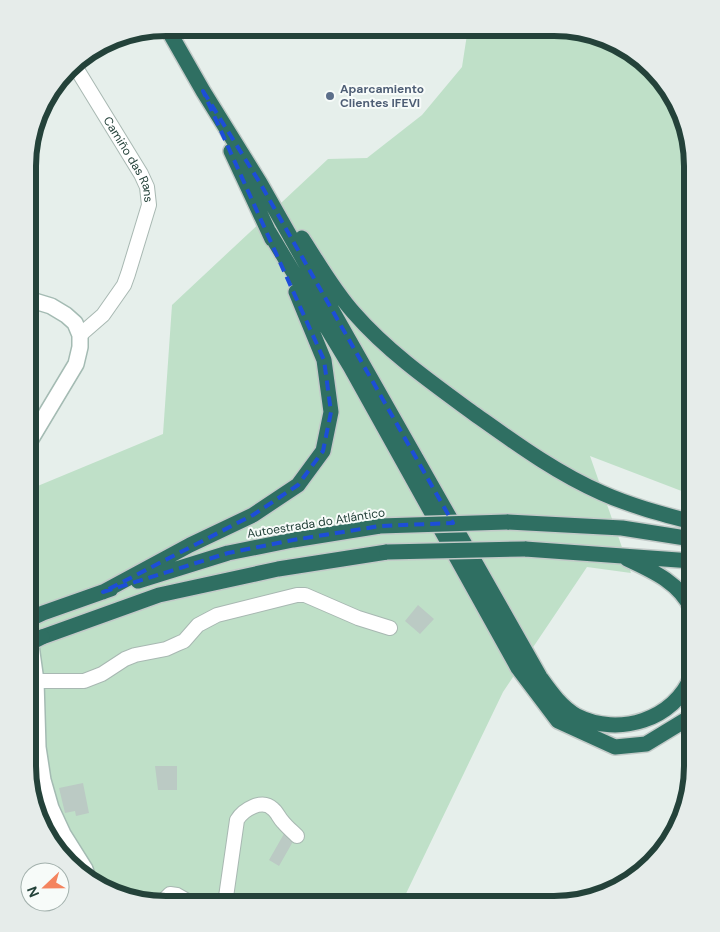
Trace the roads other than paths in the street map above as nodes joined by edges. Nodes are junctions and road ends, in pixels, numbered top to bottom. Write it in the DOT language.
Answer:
graph roads {
  1 [pos="171,36"];
  2 [pos="78,70"];
  3 [pos="203,91"];
  4 [pos="260,183"];
  5 [pos="269,232"];
  6 [pos="36,301"];
  7 [pos="80,336"];
  8 [pos="36,431"];
  9 [pos="683,520"];
  10 [pos="683,538"];
  11 [pos="619,555"];
  12 [pos="683,560"];
  13 [pos="103,592"];
  14 [pos="683,595"];
  15 [pos="36,617"];
  16 [pos="390,628"];
  17 [pos="36,640"];
  18 [pos="36,681"];
  19 [pos="683,690"];
  20 [pos="683,721"];
  21 [pos="297,836"];
  22 [pos="83,866"];
  23 [pos="226,896"];
  1 -- 3 [label="highway"];
  2 -- 7 [label="street, Camiño das Rans"];
  3 -- 4 [label="highway"];
  3 -- 5 [label="highway"];
  4 -- 9 [label="highway"];
  4 -- 19 [label="highway"];
  5 -- 13 [label="highway"];
  5 -- 20 [label="highway"];
  6 -- 7 [label="main road"];
  7 -- 8 [label="main road"];
  10 -- 13 [label="highway, Autoestrada do Atlántico, bridge"];
  11 -- 12 [label="highway"];
  11 -- 14 [label="highway"];
  11 -- 17 [label="highway, bridge"];
  13 -- 15 [label="highway, Autoestrada do Atlántico"];
  16 -- 18 [label="street"];
  18 -- 22 [label="main road"];
  21 -- 23 [label="street"];
}
